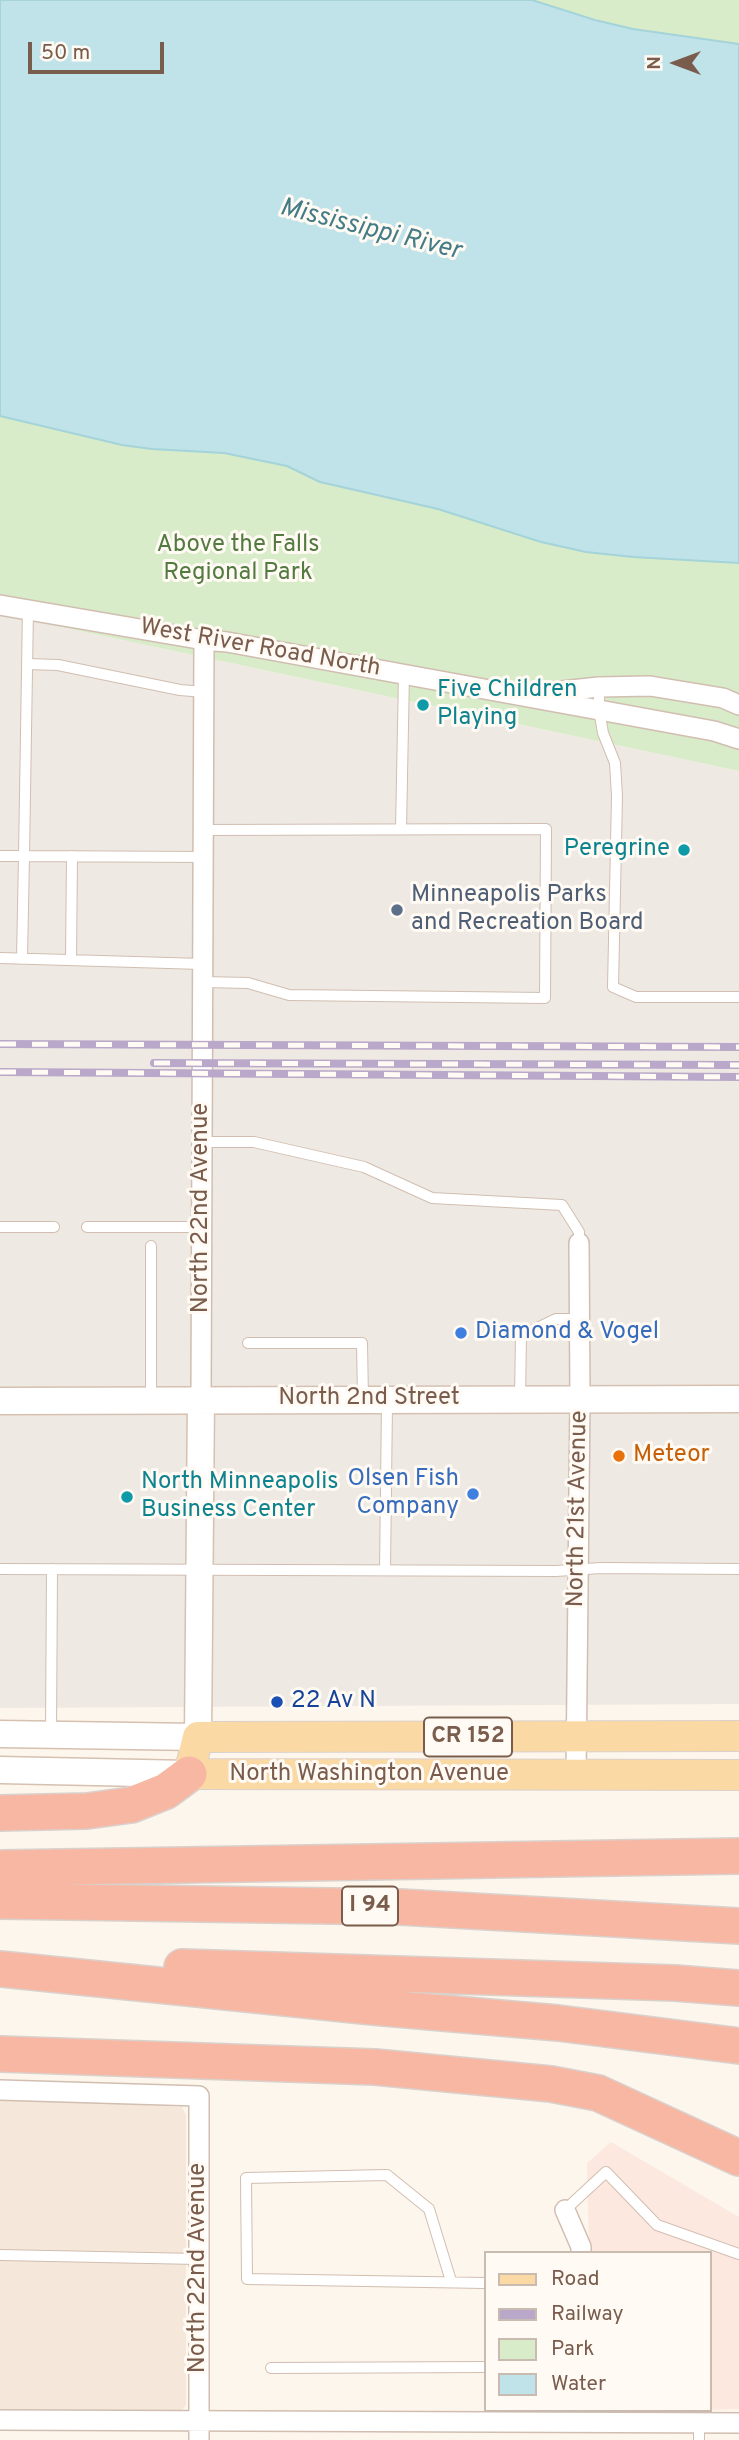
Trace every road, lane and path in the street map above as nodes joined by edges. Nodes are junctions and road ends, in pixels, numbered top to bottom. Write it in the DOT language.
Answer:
graph roads {
  1 [pos="0,605"];
  2 [pos="27,609"];
  3 [pos="204,640"];
  4 [pos="27,664"];
  5 [pos="404,674"];
  6 [pos="599,687"];
  7 [pos="204,692"];
  8 [pos="519,696"];
  9 [pos="739,705"];
  10 [pos="599,710"];
  11 [pos="739,739"];
  12 [pos="401,829"];
  13 [pos="203,830"];
  14 [pos="0,856"];
  15 [pos="24,856"];
  16 [pos="72,856"];
  17 [pos="203,857"];
  18 [pos="0,958"];
  19 [pos="22,959"];
  20 [pos="71,960"];
  21 [pos="203,973"];
  22 [pos="739,997"];
  23 [pos="202,1143"];
  24 [pos="0,1227"];
  25 [pos="54,1227"];
  26 [pos="87,1227"];
  27 [pos="202,1227"];
  28 [pos="579,1243"];
  29 [pos="151,1246"];
  30 [pos="580,1319"];
  31 [pos="248,1343"];
  32 [pos="201,1399"];
  33 [pos="375,1399"];
  34 [pos="520,1399"];
  35 [pos="580,1399"];
  36 [pos="739,1399"];
  37 [pos="0,1401"];
  38 [pos="151,1401"];
  39 [pos="0,1569"];
  40 [pos="52,1569"];
  41 [pos="201,1569"];
  42 [pos="739,1569"];
  43 [pos="385,1570"];
  44 [pos="579,1570"];
  45 [pos="0,1734"];
  46 [pos="51,1734"];
  47 [pos="739,1736"];
  48 [pos="198,1737"];
  49 [pos="576,1738"];
  50 [pos="0,1770"];
  51 [pos="189,1774"];
  52 [pos="739,1775"];
  53 [pos="576,1776"];
  54 [pos="0,1813"];
  55 [pos="739,1856"];
  56 [pos="0,1868"];
  57 [pos="0,1901"];
  58 [pos="739,1926"];
  59 [pos="0,1966"];
  60 [pos="739,1988"];
  61 [pos="739,2046"];
  62 [pos="0,2054"];
  63 [pos="551,2084"];
  64 [pos="0,2090"];
  65 [pos="739,2158"];
  66 [pos="739,2179"];
  67 [pos="565,2210"];
  68 [pos="581,2251"];
  69 [pos="739,2254"];
  70 [pos="0,2255"];
  71 [pos="199,2259"];
  72 [pos="451,2281"];
  73 [pos="484,2283"];
  74 [pos="484,2367"];
  75 [pos="271,2368"];
  76 [pos="0,2420"];
  77 [pos="739,2423"];
  78 [pos="580,2425"];
  79 [pos="200,2431"];
  80 [pos="699,2432"];
  1 -- 2 [label="street, West River Road North"];
  2 -- 3 [label="street, West River Road North"];
  2 -- 4 [label="lane"];
  3 -- 5 [label="street, West River Road North"];
  3 -- 7 [label="street, North 22nd Avenue"];
  4 -- 7 [label="lane"];
  4 -- 15 [label="lane"];
  5 -- 8 [label="street, West River Road North"];
  5 -- 12 [label="lane"];
  6 -- 8 [label="street, West River Road North"];
  6 -- 9 [label="street, West River Road North"];
  6 -- 10 [label="lane"];
  7 -- 13 [label="street, North 22nd Avenue"];
  8 -- 10 [label="street, West River Road North"];
  10 -- 11 [label="street, West River Road North"];
  10 -- 22 [label="lane"];
  12 -- 13 [label="lane"];
  12 -- 21 [label="lane"];
  13 -- 17 [label="street, North 22nd Avenue"];
  14 -- 15 [label="lane"];
  15 -- 16 [label="lane"];
  15 -- 19 [label="lane"];
  16 -- 17 [label="lane"];
  16 -- 20 [label="lane"];
  17 -- 21 [label="street, North 22nd Avenue"];
  18 -- 19 [label="lane"];
  19 -- 20 [label="lane"];
  20 -- 21 [label="lane"];
  21 -- 23 [label="street, North 22nd Avenue"];
  23 -- 27 [label="street, North 22nd Avenue"];
  23 -- 28 [label="lane"];
  24 -- 25 [label="lane"];
  26 -- 27 [label="lane"];
  27 -- 32 [label="street, North 22nd Avenue"];
  28 -- 30 [label="street, North 21st Avenue"];
  29 -- 38 [label="lane"];
  30 -- 34 [label="lane"];
  30 -- 35 [label="street, North 21st Avenue"];
  31 -- 33 [label="lane"];
  32 -- 33 [label="street, North 2nd Street"];
  32 -- 38 [label="street, North 2nd Street"];
  32 -- 41 [label="street, North 22nd Avenue"];
  33 -- 34 [label="street, North 2nd Street"];
  33 -- 43 [label="lane"];
  34 -- 35 [label="street, North 2nd Street"];
  35 -- 36 [label="street, North 2nd Street"];
  35 -- 44 [label="street, North 21st Avenue"];
  37 -- 38 [label="street, North 2nd Street"];
  39 -- 40 [label="lane"];
  40 -- 41 [label="lane"];
  40 -- 46 [label="lane"];
  41 -- 43 [label="lane"];
  41 -- 48 [label="street, North 22nd Avenue"];
  42 -- 44 [label="lane"];
  43 -- 44 [label="lane"];
  44 -- 49 [label="street, North 21st Avenue"];
  45 -- 46 [label="street, North Washington Avenue / CR 152"];
  46 -- 48 [label="street, North Washington Avenue / CR 152"];
  47 -- 49 [label="main road, North Washington Avenue / CR 152"];
  48 -- 49 [label="main road, North Washington Avenue / CR 152"];
  48 -- 51 [label="main road, North 22nd Avenue"];
  49 -- 53 [label="street, North 21st Avenue"];
  50 -- 51 [label="street, North Washington Avenue / CR 152"];
  51 -- 53 [label="main road, North Washington Avenue / CR 152"];
  51 -- 54 [label="highway"];
  52 -- 53 [label="main road, North Washington Avenue / CR 152"];
  55 -- 56 [label="highway"];
  57 -- 58 [label="highway, I 94"];
  59 -- 60 [label="highway"];
  59 -- 61 [label="highway"];
  62 -- 63 [label="highway"];
  63 -- 65 [label="highway"];
  63 -- 66 [label="highway"];
  64 -- 71 [label="street, North 22nd Avenue"];
  67 -- 68 [label="street"];
  67 -- 69 [label="lane"];
  70 -- 71 [label="lane"];
  71 -- 79 [label="street, North 22nd Avenue"];
  72 -- 72 [label="lane"];
  72 -- 73 [label="lane"];
  74 -- 75 [label="lane"];
  76 -- 79 [label="street"];
  77 -- 80 [label="street"];
  78 -- 79 [label="street"];
  78 -- 80 [label="street"];
}
